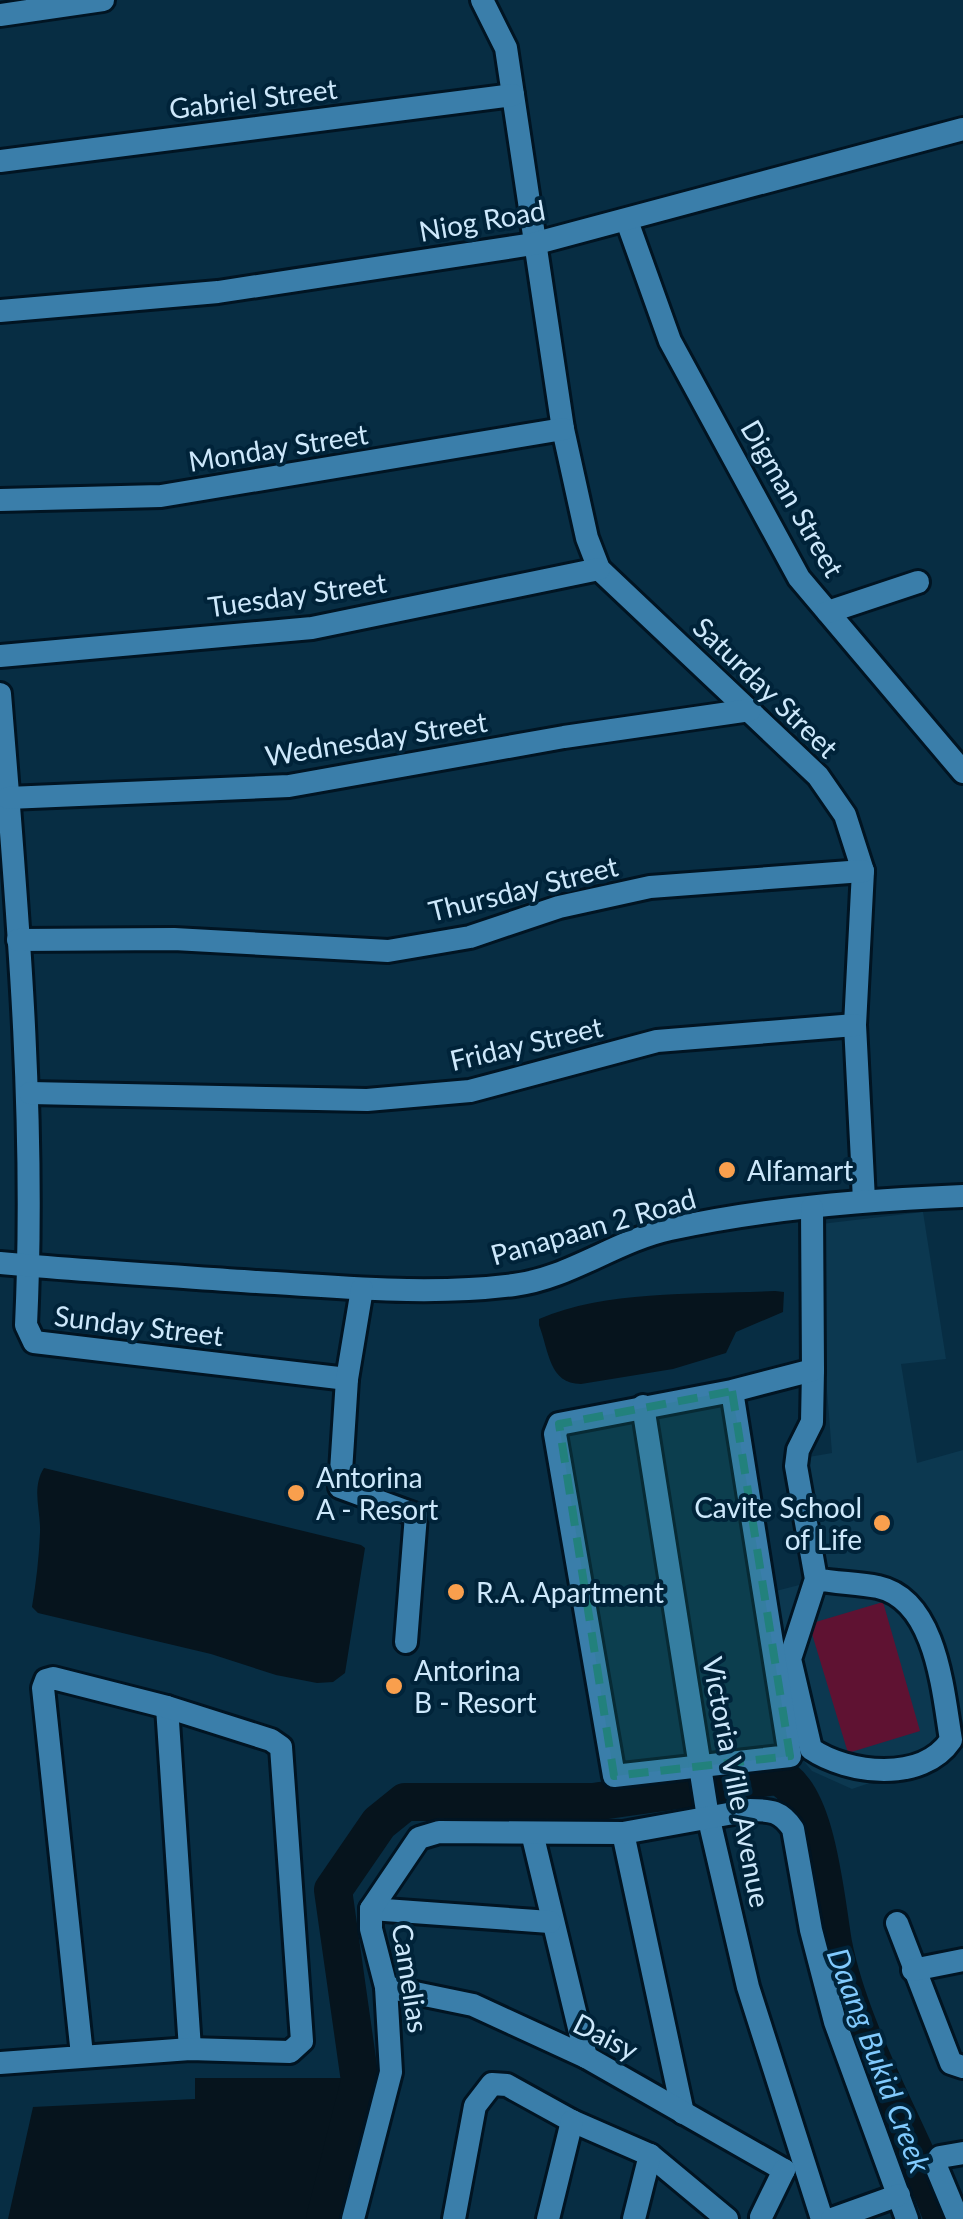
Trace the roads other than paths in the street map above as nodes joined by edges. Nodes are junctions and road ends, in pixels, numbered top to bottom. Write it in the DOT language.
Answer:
graph roads {
  1 [pos="103,0"];
  2 [pos="482,0"];
  3 [pos="0,15"];
  4 [pos="513,95"];
  5 [pos="963,129"];
  6 [pos="0,161"];
  7 [pos="627,221"];
  8 [pos="534,244"];
  9 [pos="0,311"];
  10 [pos="563,429"];
  11 [pos="0,500"];
  12 [pos="599,569"];
  13 [pos="918,582"];
  14 [pos="828,612"];
  15 [pos="0,656"];
  16 [pos="0,694"];
  17 [pos="750,710"];
  18 [pos="953,740"];
  19 [pos="963,772"];
  20 [pos="8,798"];
  21 [pos="863,871"];
  22 [pos="18,940"];
  23 [pos="856,1025"];
  24 [pos="30,1093"];
  25 [pos="963,1196"];
  26 [pos="864,1200"];
  27 [pos="812,1208"];
  28 [pos="0,1263"];
  29 [pos="29,1266"];
  30 [pos="362,1289"];
  31 [pos="813,1370"];
  32 [pos="348,1380"];
  33 [pos="732,1391"];
  34 [pos="643,1406"];
  35 [pos="816,1579"];
  36 [pos="406,1642"];
  37 [pos="167,1707"];
  38 [pos="699,1772"];
  39 [pos="709,1815"];
  40 [pos="532,1833"];
  41 [pos="623,1833"];
  42 [pos="372,1909"];
  43 [pos="550,1922"];
  44 [pos="897,1924"];
  45 [pos="963,1960"];
  46 [pos="913,1970"];
  47 [pos="386,1987"];
  48 [pos="190,2049"];
  49 [pos="82,2055"];
  50 [pos="586,2057"];
  51 [pos="0,2062"];
  52 [pos="963,2067"];
  53 [pos="683,2113"];
  54 [pos="572,2121"];
  55 [pos="963,2153"];
  56 [pos="650,2155"];
  57 [pos="807,2162"];
  58 [pos="784,2170"];
  59 [pos="899,2195"];
  60 [pos="760,2218"];
  61 [pos="353,2219"];
  62 [pos="454,2219"];
  63 [pos="548,2219"];
  64 [pos="634,2219"];
  65 [pos="728,2219"];
  66 [pos="822,2219"];
  67 [pos="832,2219"];
  68 [pos="907,2219"];
  69 [pos="958,2219"];
  1 -- 3 [label="street"];
  2 -- 4 [label="street, Saturday Street"];
  4 -- 6 [label="street, Gabriel Street"];
  4 -- 8 [label="street, Saturday Street"];
  5 -- 7 [label="street, Niog Road"];
  7 -- 8 [label="street, Niog Road"];
  7 -- 14 [label="street, Digman Street"];
  8 -- 9 [label="street, Niog Road"];
  8 -- 10 [label="street, Saturday Street"];
  10 -- 11 [label="street, Monday Street"];
  10 -- 12 [label="street, Saturday Street"];
  12 -- 15 [label="street, Tuesday Street"];
  12 -- 17 [label="street, Saturday Street"];
  13 -- 14 [label="street"];
  14 -- 18 [label="street, Digman Street"];
  16 -- 20 [label="street, Sunday Street"];
  17 -- 20 [label="street, Wednesday Street"];
  17 -- 21 [label="street, Saturday Street"];
  18 -- 19 [label="street, Digman Street"];
  20 -- 22 [label="street, Sunday Street"];
  21 -- 22 [label="street, Thursday Street"];
  21 -- 23 [label="street, Saturday Street"];
  22 -- 24 [label="street, Sunday Street"];
  23 -- 24 [label="street, Friday Street"];
  23 -- 26 [label="street, Saturday Street"];
  24 -- 29 [label="street, Sunday Street"];
  25 -- 26 [label="street, Panapaan 2 Road"];
  26 -- 27 [label="street, Panapaan 2 Road"];
  27 -- 30 [label="street, Panapaan 2 Road"];
  27 -- 31 [label="street"];
  28 -- 29 [label="street, Panapaan 2 Road"];
  29 -- 30 [label="street, Panapaan 2 Road"];
  29 -- 32 [label="street, Sunday Street"];
  30 -- 32 [label="street"];
  31 -- 33 [label="street"];
  31 -- 35 [label="street"];
  32 -- 36 [label="street"];
  33 -- 34 [label="street"];
  33 -- 38 [label="street"];
  34 -- 38 [label="street, Victoria Ville Avenue"];
  34 -- 38 [label="street"];
  35 -- 35 [label="street"];
  37 -- 48 [label="street"];
  37 -- 48 [label="street"];
  37 -- 49 [label="street"];
  38 -- 39 [label="street, Victoria Ville Avenue"];
  39 -- 41 [label="street"];
  39 -- 57 [label="street, Victoria Ville Avenue"];
  39 -- 59 [label="street"];
  40 -- 41 [label="street"];
  40 -- 42 [label="street, Camelias"];
  40 -- 43 [label="street"];
  41 -- 53 [label="street"];
  42 -- 43 [label="street"];
  42 -- 47 [label="street, Camelias"];
  43 -- 50 [label="street"];
  44 -- 46 [label="street"];
  45 -- 46 [label="street"];
  46 -- 52 [label="street"];
  47 -- 50 [label="street, Daisy"];
  47 -- 61 [label="street, Camelias"];
  48 -- 49 [label="street"];
  49 -- 51 [label="street"];
  50 -- 53 [label="street, Daisy"];
  53 -- 58 [label="street, Daisy"];
  54 -- 56 [label="street"];
  54 -- 62 [label="street"];
  54 -- 63 [label="street"];
  55 -- 69 [label="street"];
  56 -- 64 [label="street"];
  56 -- 65 [label="street"];
  57 -- 58 [label="street"];
  57 -- 66 [label="street, Victoria Ville Avenue"];
  58 -- 60 [label="street"];
  59 -- 67 [label="street"];
  59 -- 68 [label="street"];
}
